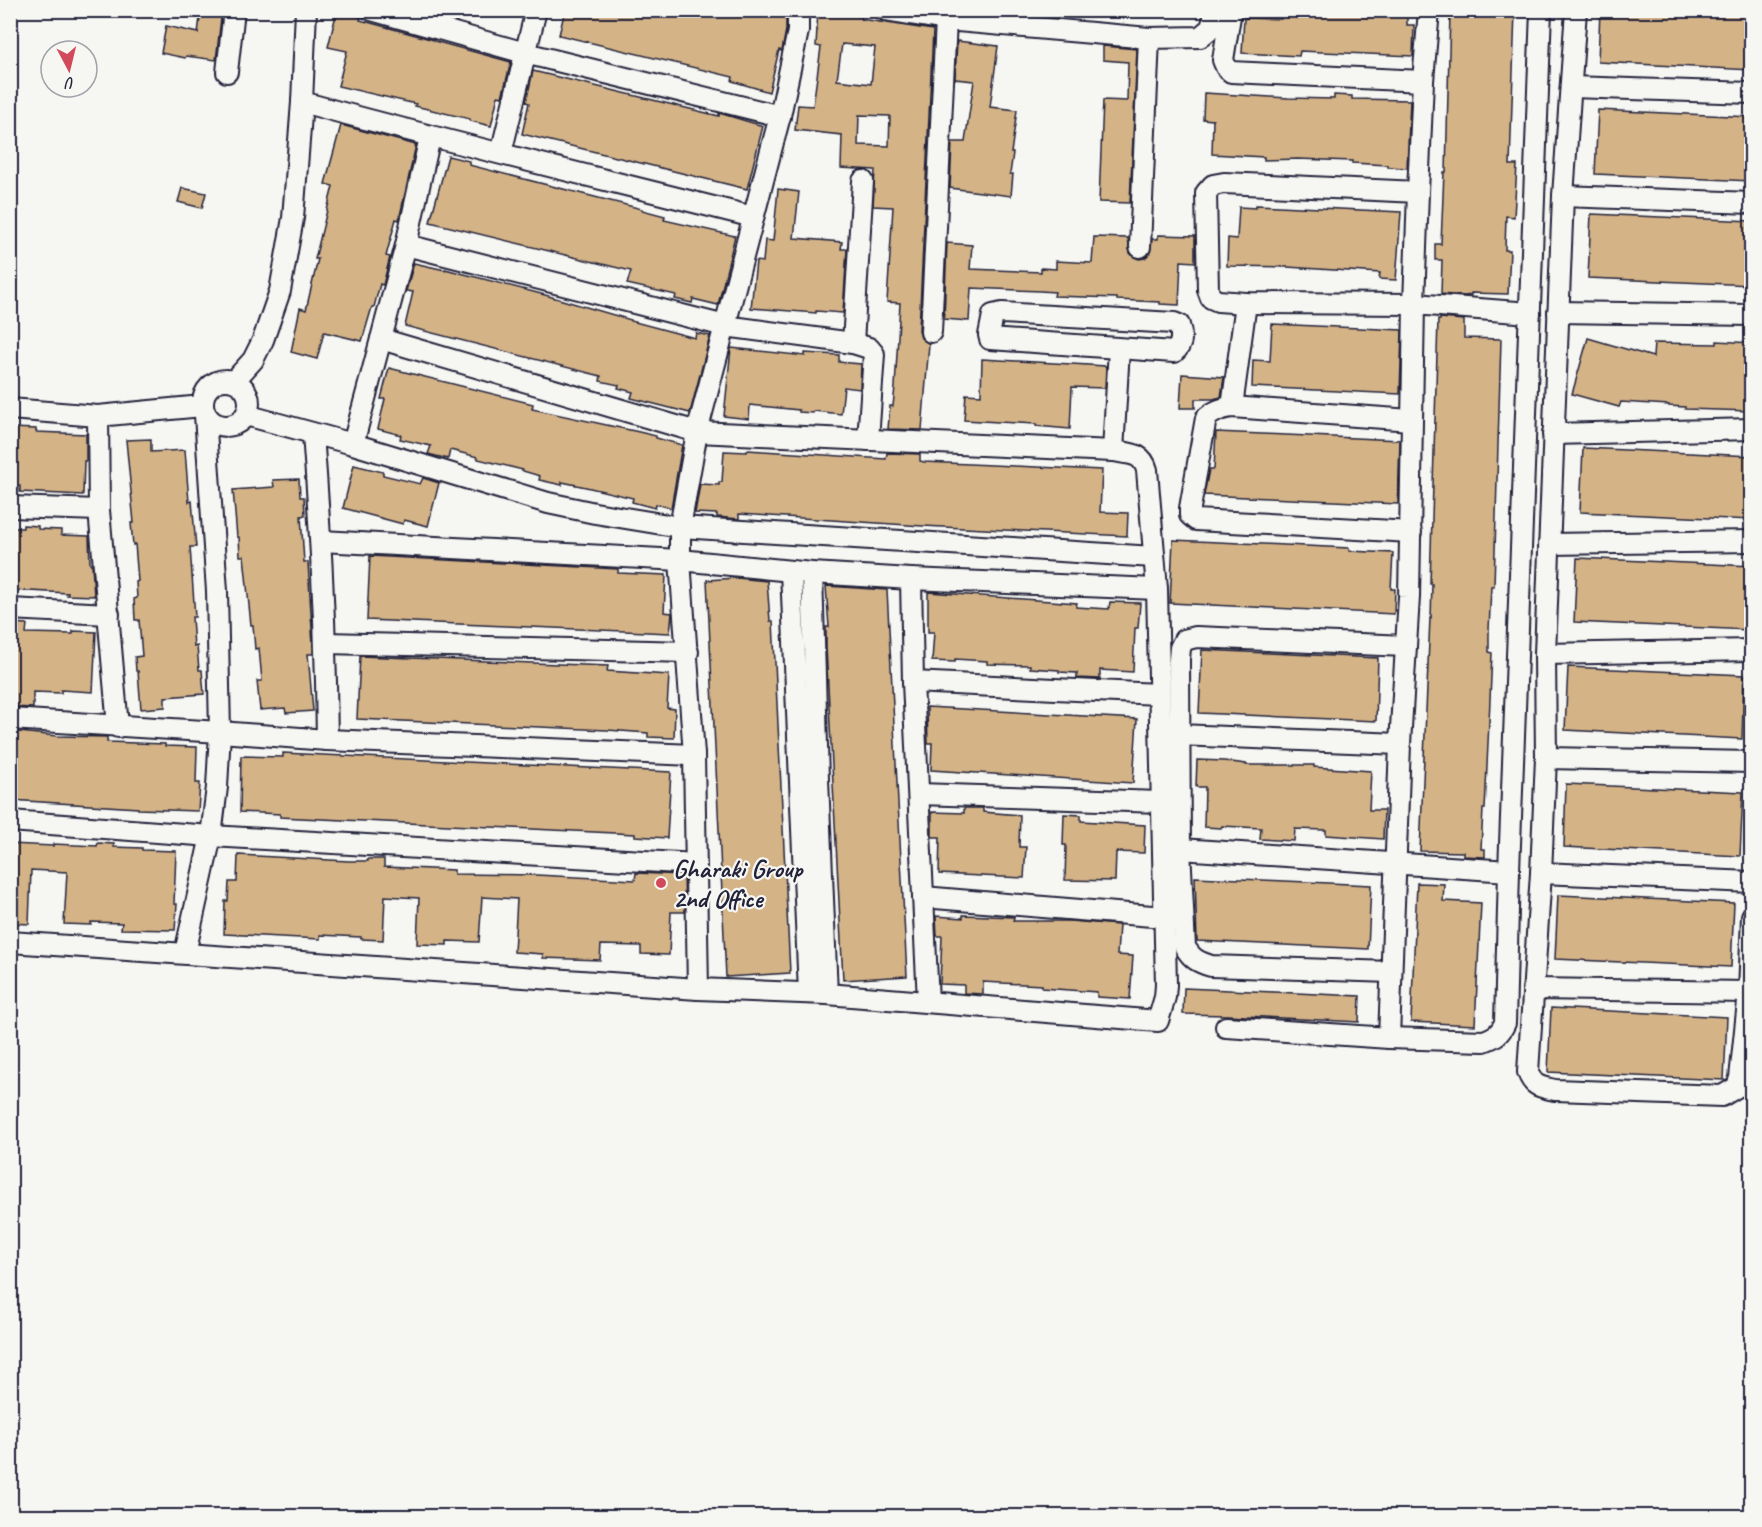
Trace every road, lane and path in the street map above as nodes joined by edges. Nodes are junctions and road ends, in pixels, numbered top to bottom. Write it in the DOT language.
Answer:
graph roads {
  1 [pos="234,10"];
  2 [pos="306,10"];
  3 [pos="372,10"];
  4 [pos="536,10"];
  5 [pos="792,10"];
  6 [pos="885,10"];
  7 [pos="1216,10"];
  8 [pos="1231,10"];
  9 [pos="1429,10"];
  10 [pos="1541,10"];
  11 [pos="1576,10"];
  12 [pos="946,20"];
  13 [pos="1149,38"];
  14 [pos="525,53"];
  15 [pos="226,72"];
  16 [pos="1423,81"];
  17 [pos="1571,87"];
  18 [pos="1752,93"];
  19 [pos="302,102"];
  20 [pos="780,116"];
  21 [pos="430,137"];
  22 [pos="501,153"];
  23 [pos="863,181"];
  24 [pos="1418,192"];
  25 [pos="1563,196"];
  26 [pos="1752,203"];
  27 [pos="753,217"];
  28 [pos="406,245"];
  29 [pos="1140,247"];
  30 [pos="1246,303"];
  31 [pos="1414,304"];
  32 [pos="1558,312"];
  33 [pos="1530,314"];
  34 [pos="1752,315"];
  35 [pos="725,326"];
  36 [pos="931,332"];
  37 [pos="381,339"];
  38 [pos="853,343"];
  39 [pos="1119,349"];
  40 [pos="1527,372"];
  41 [pos="1556,372"];
  42 [pos="234,381"];
  43 [pos="1232,407"];
  44 [pos="10,409"];
  45 [pos="203,410"];
  46 [pos="246,415"];
  47 [pos="98,416"];
  48 [pos="1411,420"];
  49 [pos="1752,429"];
  50 [pos="697,432"];
  51 [pos="313,434"];
  52 [pos="1553,434"];
  53 [pos="868,440"];
  54 [pos="353,444"];
  55 [pos="1113,451"];
  56 [pos="10,507"];
  57 [pos="99,510"];
  58 [pos="680,527"];
  59 [pos="1410,532"];
  60 [pos="321,541"];
  61 [pos="1752,541"];
  62 [pos="1549,544"];
  63 [pos="1154,557"];
  64 [pos="680,560"];
  65 [pos="791,571"];
  66 [pos="812,573"];
  67 [pos="911,579"];
  68 [pos="1157,589"];
  69 [pos="10,609"];
  70 [pos="109,614"];
  71 [pos="326,643"];
  72 [pos="1406,646"];
  73 [pos="1752,650"];
  74 [pos="688,652"];
  75 [pos="1545,654"];
  76 [pos="914,682"];
  77 [pos="1158,694"];
  78 [pos="10,719"];
  79 [pos="118,727"];
  80 [pos="220,732"];
  81 [pos="1178,735"];
  82 [pos="327,740"];
  83 [pos="1400,744"];
  84 [pos="694,755"];
  85 [pos="1546,758"];
  86 [pos="1752,762"];
  87 [pos="809,780"];
  88 [pos="919,794"];
  89 [pos="1160,802"];
  90 [pos="1511,807"];
  91 [pos="1544,809"];
  92 [pos="10,821"];
  93 [pos="211,836"];
  94 [pos="1180,849"];
  95 [pos="696,864"];
  96 [pos="1396,864"];
  97 [pos="1509,871"];
  98 [pos="1541,873"];
  99 [pos="1752,882"];
  100 [pos="923,897"];
  101 [pos="1752,916"];
  102 [pos="1164,917"];
  103 [pos="1508,920"];
  104 [pos="1537,921"];
  105 [pos="10,942"];
  106 [pos="185,952"];
  107 [pos="1391,972"];
  108 [pos="698,988"];
  109 [pos="1533,989"];
  110 [pos="1749,992"];
  111 [pos="818,994"];
  112 [pos="928,1002"];
  113 [pos="1226,1028"];
  114 [pos="1389,1038"];
  1 -- 15 [label="street"];
  2 -- 19 [label="street"];
  3 -- 14 [label="street"];
  4 -- 14 [label="street"];
  5 -- 20 [label="street"];
  6 -- 12 [label="street"];
  7 -- 13 [label="street"];
  8 -- 16 [label="street"];
  9 -- 16 [label="street"];
  10 -- 33 [label="street"];
  11 -- 17 [label="street"];
  12 -- 13 [label="street"];
  12 -- 36 [label="street"];
  13 -- 29 [label="street"];
  14 -- 20 [label="street"];
  14 -- 22 [label="street"];
  16 -- 24 [label="street"];
  17 -- 18 [label="street"];
  17 -- 25 [label="street"];
  19 -- 21 [label="street"];
  19 -- 42 [label="street"];
  20 -- 27 [label="street"];
  21 -- 22 [label="street"];
  21 -- 28 [label="street"];
  22 -- 27 [label="street"];
  23 -- 38 [label="street"];
  24 -- 30 [label="street"];
  24 -- 31 [label="street"];
  25 -- 26 [label="street"];
  25 -- 32 [label="street"];
  27 -- 35 [label="street"];
  28 -- 35 [label="street"];
  28 -- 37 [label="street"];
  30 -- 31 [label="street"];
  30 -- 43 [label="street"];
  31 -- 33 [label="street"];
  31 -- 48 [label="street"];
  32 -- 34 [label="street"];
  32 -- 41 [label="street"];
  33 -- 40 [label="street"];
  35 -- 38 [label="street"];
  35 -- 50 [label="street"];
  37 -- 50 [label="street"];
  37 -- 54 [label="street"];
  38 -- 53 [label="street"];
  39 -- 39 [label="street"];
  39 -- 55 [label="street"];
  40 -- 41 [label="street"];
  40 -- 90 [label="street"];
  41 -- 52 [label="street"];
  42 -- 45 [label="street"];
  42 -- 46 [label="street"];
  43 -- 48 [label="street"];
  43 -- 59 [label="street"];
  44 -- 47 [label="street"];
  45 -- 46 [label="street"];
  45 -- 47 [label="street"];
  45 -- 80 [label="street"];
  46 -- 51 [label="street"];
  47 -- 57 [label="street"];
  48 -- 59 [label="street"];
  49 -- 52 [label="street"];
  50 -- 53 [label="street"];
  50 -- 58 [label="street"];
  51 -- 54 [label="street"];
  51 -- 60 [label="street"];
  52 -- 62 [label="street"];
  53 -- 55 [label="street"];
  54 -- 58 [label="street"];
  55 -- 63 [label="street"];
  56 -- 57 [label="street"];
  57 -- 70 [label="street"];
  58 -- 63 [label="street"];
  58 -- 64 [label="street"];
  59 -- 72 [label="street"];
  60 -- 64 [label="street"];
  60 -- 71 [label="street"];
  61 -- 62 [label="street"];
  62 -- 75 [label="street"];
  63 -- 68 [label="street"];
  64 -- 65 [label="street"];
  64 -- 74 [label="street"];
  65 -- 66 [label="street"];
  65 -- 87 [label="street"];
  66 -- 67 [label="street"];
  66 -- 87 [label="street"];
  67 -- 68 [label="street"];
  67 -- 76 [label="street"];
  68 -- 77 [label="street"];
  69 -- 70 [label="street"];
  70 -- 79 [label="street"];
  71 -- 74 [label="street"];
  71 -- 82 [label="street"];
  72 -- 81 [label="street"];
  72 -- 83 [label="street"];
  73 -- 75 [label="street"];
  74 -- 84 [label="street"];
  75 -- 85 [label="street"];
  76 -- 77 [label="street"];
  76 -- 88 [label="street"];
  77 -- 89 [label="street"];
  78 -- 79 [label="street"];
  79 -- 80 [label="street"];
  80 -- 82 [label="street"];
  80 -- 93 [label="street"];
  81 -- 83 [label="street"];
  81 -- 94 [label="street"];
  82 -- 84 [label="street"];
  83 -- 96 [label="street"];
  84 -- 95 [label="street"];
  85 -- 86 [label="street"];
  85 -- 91 [label="street"];
  87 -- 111 [label="street"];
  88 -- 89 [label="street"];
  88 -- 100 [label="street"];
  89 -- 102 [label="street"];
  90 -- 91 [label="street"];
  90 -- 97 [label="street"];
  91 -- 98 [label="street"];
  92 -- 93 [label="street"];
  93 -- 95 [label="street"];
  93 -- 106 [label="street"];
  94 -- 96 [label="street"];
  94 -- 107 [label="street"];
  95 -- 108 [label="street"];
  96 -- 97 [label="street"];
  96 -- 107 [label="street"];
  97 -- 103 [label="street"];
  98 -- 99 [label="street"];
  98 -- 104 [label="street"];
  100 -- 102 [label="street"];
  100 -- 112 [label="street"];
  101 -- 110 [label="street"];
  102 -- 112 [label="street"];
  103 -- 104 [label="street"];
  103 -- 114 [label="street"];
  104 -- 109 [label="street"];
  105 -- 106 [label="street"];
  106 -- 108 [label="street"];
  107 -- 114 [label="street"];
  108 -- 111 [label="street"];
  109 -- 110 [label="street"];
  109 -- 110 [label="street"];
  111 -- 112 [label="street"];
  113 -- 114 [label="street"];
}
